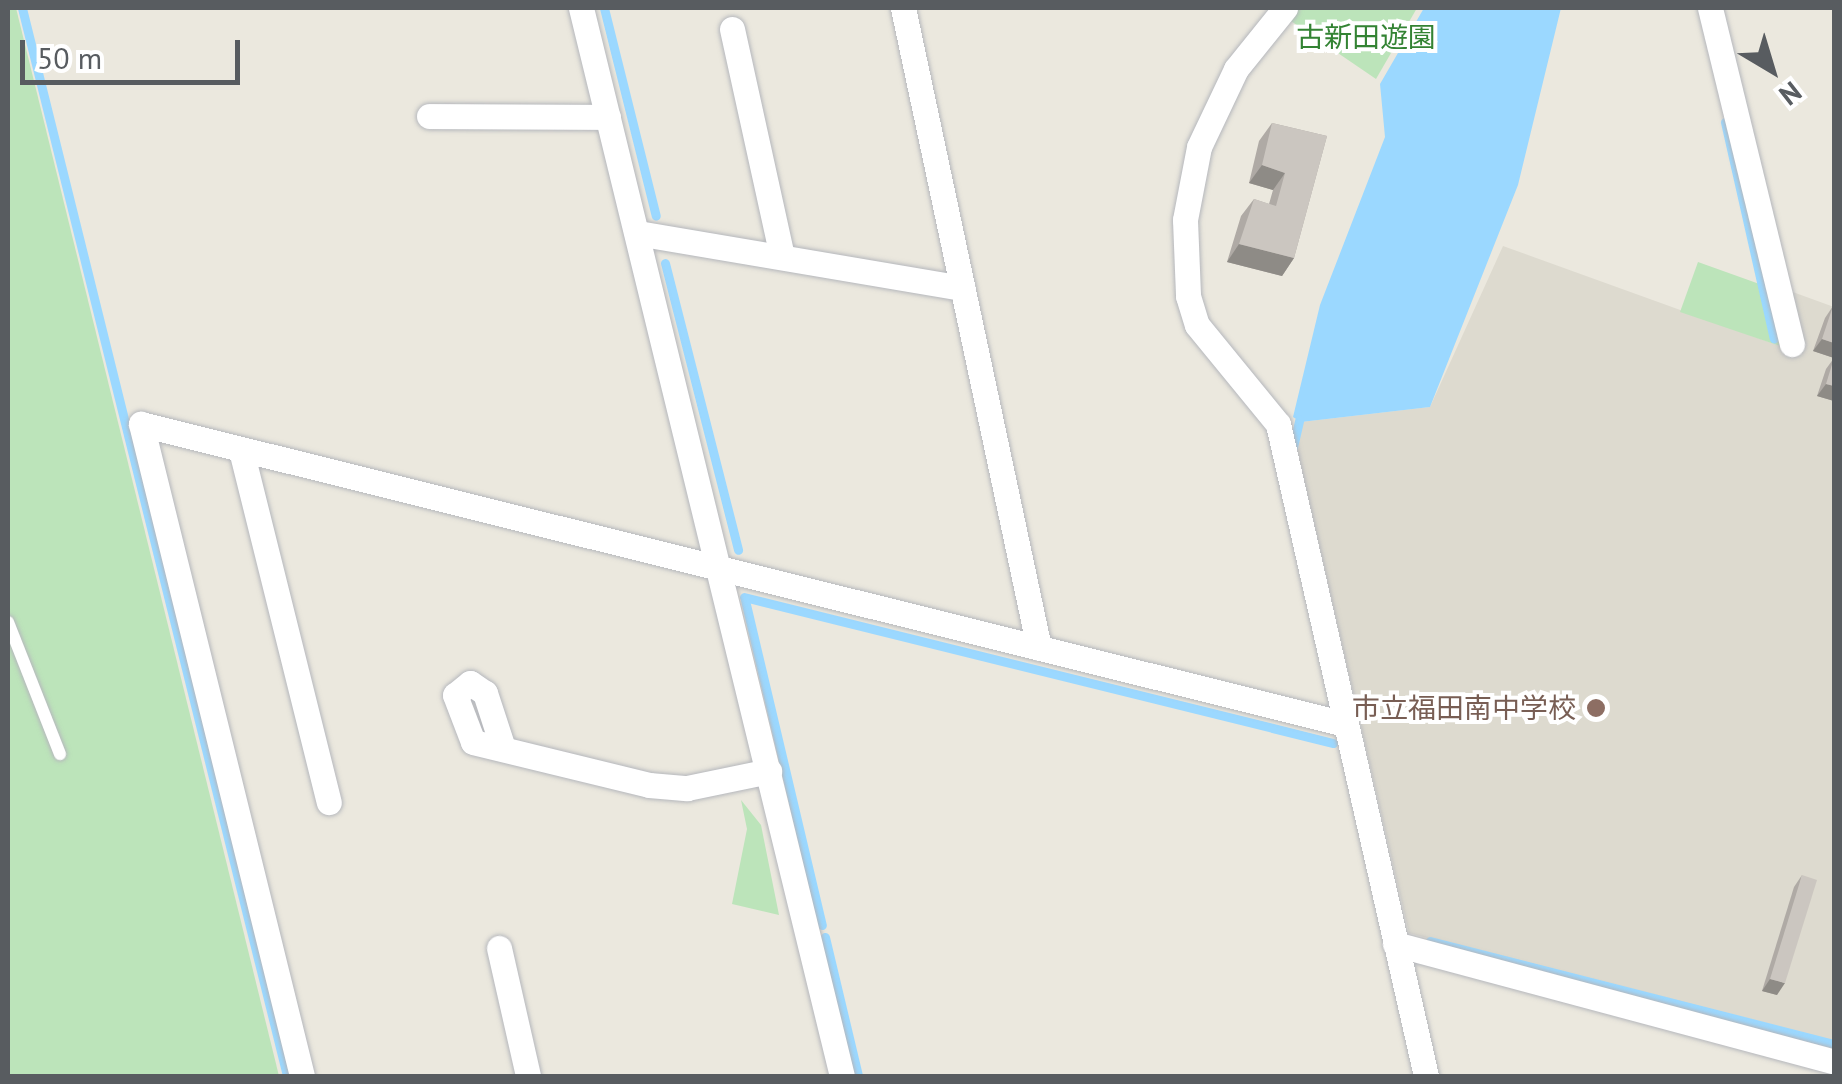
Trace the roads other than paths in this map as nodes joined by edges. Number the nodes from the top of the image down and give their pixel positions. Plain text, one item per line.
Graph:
1 (581, 8) edge
2 (903, 8) edge
3 (1285, 8) edge
4 (1710, 8) edge
5 (732, 29) dead end
6 (430, 116) dead end
7 (608, 117) junction
8 (637, 233) junction
9 (782, 257) junction
10 (962, 288) junction
11 (1792, 344) dead end
12 (241, 450) junction
13 (720, 570) junction
14 (8, 622) edge
15 (1038, 648) junction
16 (1346, 724) junction
17 (502, 745) dead end
18 (60, 754) dead end
19 (769, 772) junction
20 (329, 802) dead end
21 (1395, 944) junction
22 (498, 948) dead end
23 (1834, 1062) edge
24 (302, 1076) edge
25 (528, 1076) edge
26 (842, 1076) edge
27 (1426, 1076) edge

1 - 7 street
2 - 10 street
3 - 16 street
4 - 11 street
5 - 9 street
6 - 7 street
7 - 8 street
8 - 9 street
8 - 13 street
9 - 10 street
10 - 15 street
12 - 13 street
12 - 20 street
12 - 24 street
13 - 15 street
13 - 19 street
14 - 18 lane
15 - 16 street
16 - 21 street
17 - 19 street
19 - 26 street
21 - 23 street
21 - 27 street
22 - 25 street

